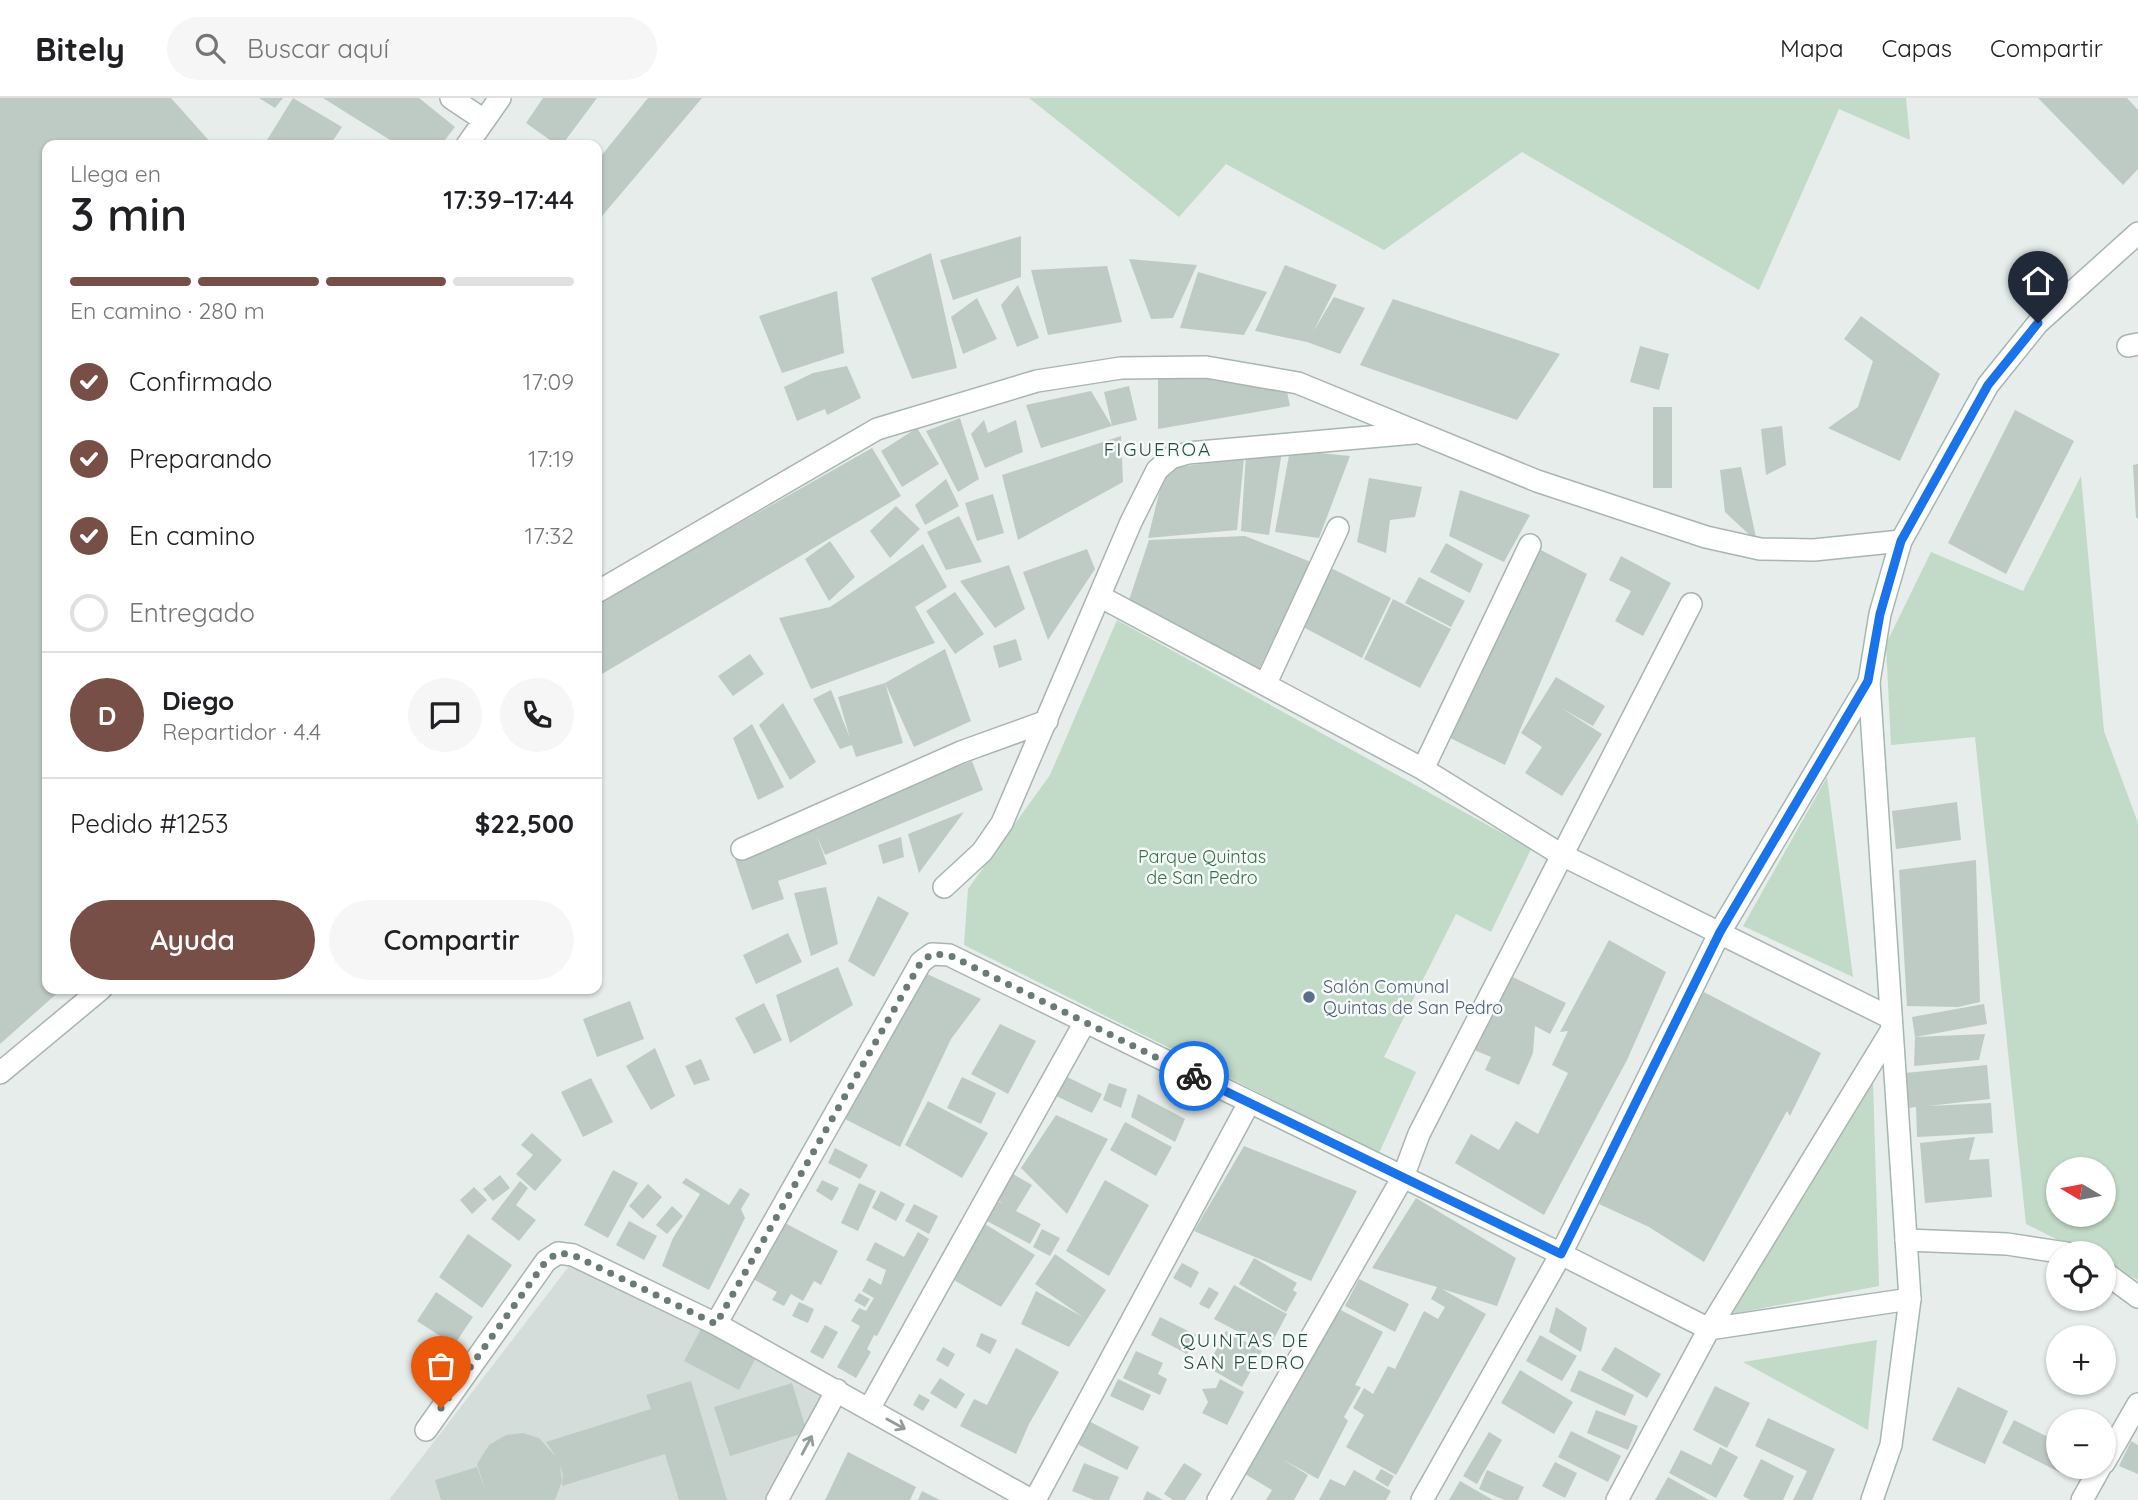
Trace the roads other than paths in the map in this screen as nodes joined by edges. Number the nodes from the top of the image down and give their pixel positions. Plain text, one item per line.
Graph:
1 (452, 98) edge
2 (500, 98) edge
3 (484, 120) junction
4 (470, 140) edge
5 (2138, 233) edge
6 (1420, 432) junction
7 (1338, 528) dead end
8 (1901, 541) junction
9 (1530, 545) dead end
10 (602, 589) edge
11 (1101, 597) junction
12 (1691, 604) dead end
13 (1868, 681) junction
14 (1266, 683) junction
15 (1047, 720) junction
16 (1423, 769) junction
17 (742, 849) dead end
18 (1560, 854) junction
19 (944, 887) dead end
20 (1720, 932) junction
21 (95, 994) edge
22 (1084, 1022) junction
23 (1891, 1025) junction
24 (0, 1073) edge
25 (1249, 1103) junction
26 (1404, 1177) junction
27 (1906, 1240) junction
28 (2046, 1250) edge
29 (1561, 1254) junction
30 (2116, 1281) edge
31 (2138, 1297) edge
32 (1910, 1299) junction
33 (716, 1324) junction
34 (1709, 1329) junction
35 (837, 1390) junction
36 (2138, 1404) edge
37 (869, 1409) junction
38 (426, 1430) dead end
39 (2116, 1441) edge
40 (2094, 1479) edge
41 (777, 1500) edge
42 (1033, 1500) edge
43 (1218, 1500) edge
44 (1422, 1500) edge
45 (1617, 1500) edge
46 (1872, 1500) edge
47 (2082, 1500) edge

1 - 3 street
2 - 3 street
3 - 4 street
5 - 8 street
6 - 8 street
6 - 10 street
6 - 11 street
7 - 14 street
8 - 13 street
9 - 16 street
11 - 14 street
11 - 15 street
12 - 18 street
13 - 20 street
13 - 23 street
14 - 16 street
15 - 17 street
15 - 19 street
16 - 18 street
18 - 20 street
18 - 26 street
20 - 23 street
20 - 29 street
21 - 24 street
22 - 25 street
22 - 33 street
22 - 37 street
23 - 27 street
23 - 34 street
25 - 26 street
25 - 42 street
26 - 29 street
26 - 43 street
27 - 28 street
27 - 32 street
29 - 34 street
29 - 44 street
30 - 31 street
32 - 34 street
32 - 46 street
33 - 35 street
33 - 38 street
34 - 45 street
35 - 37 street
41 -> 35 street
36 - 39 street
37 -> 42 street
40 - 47 street

